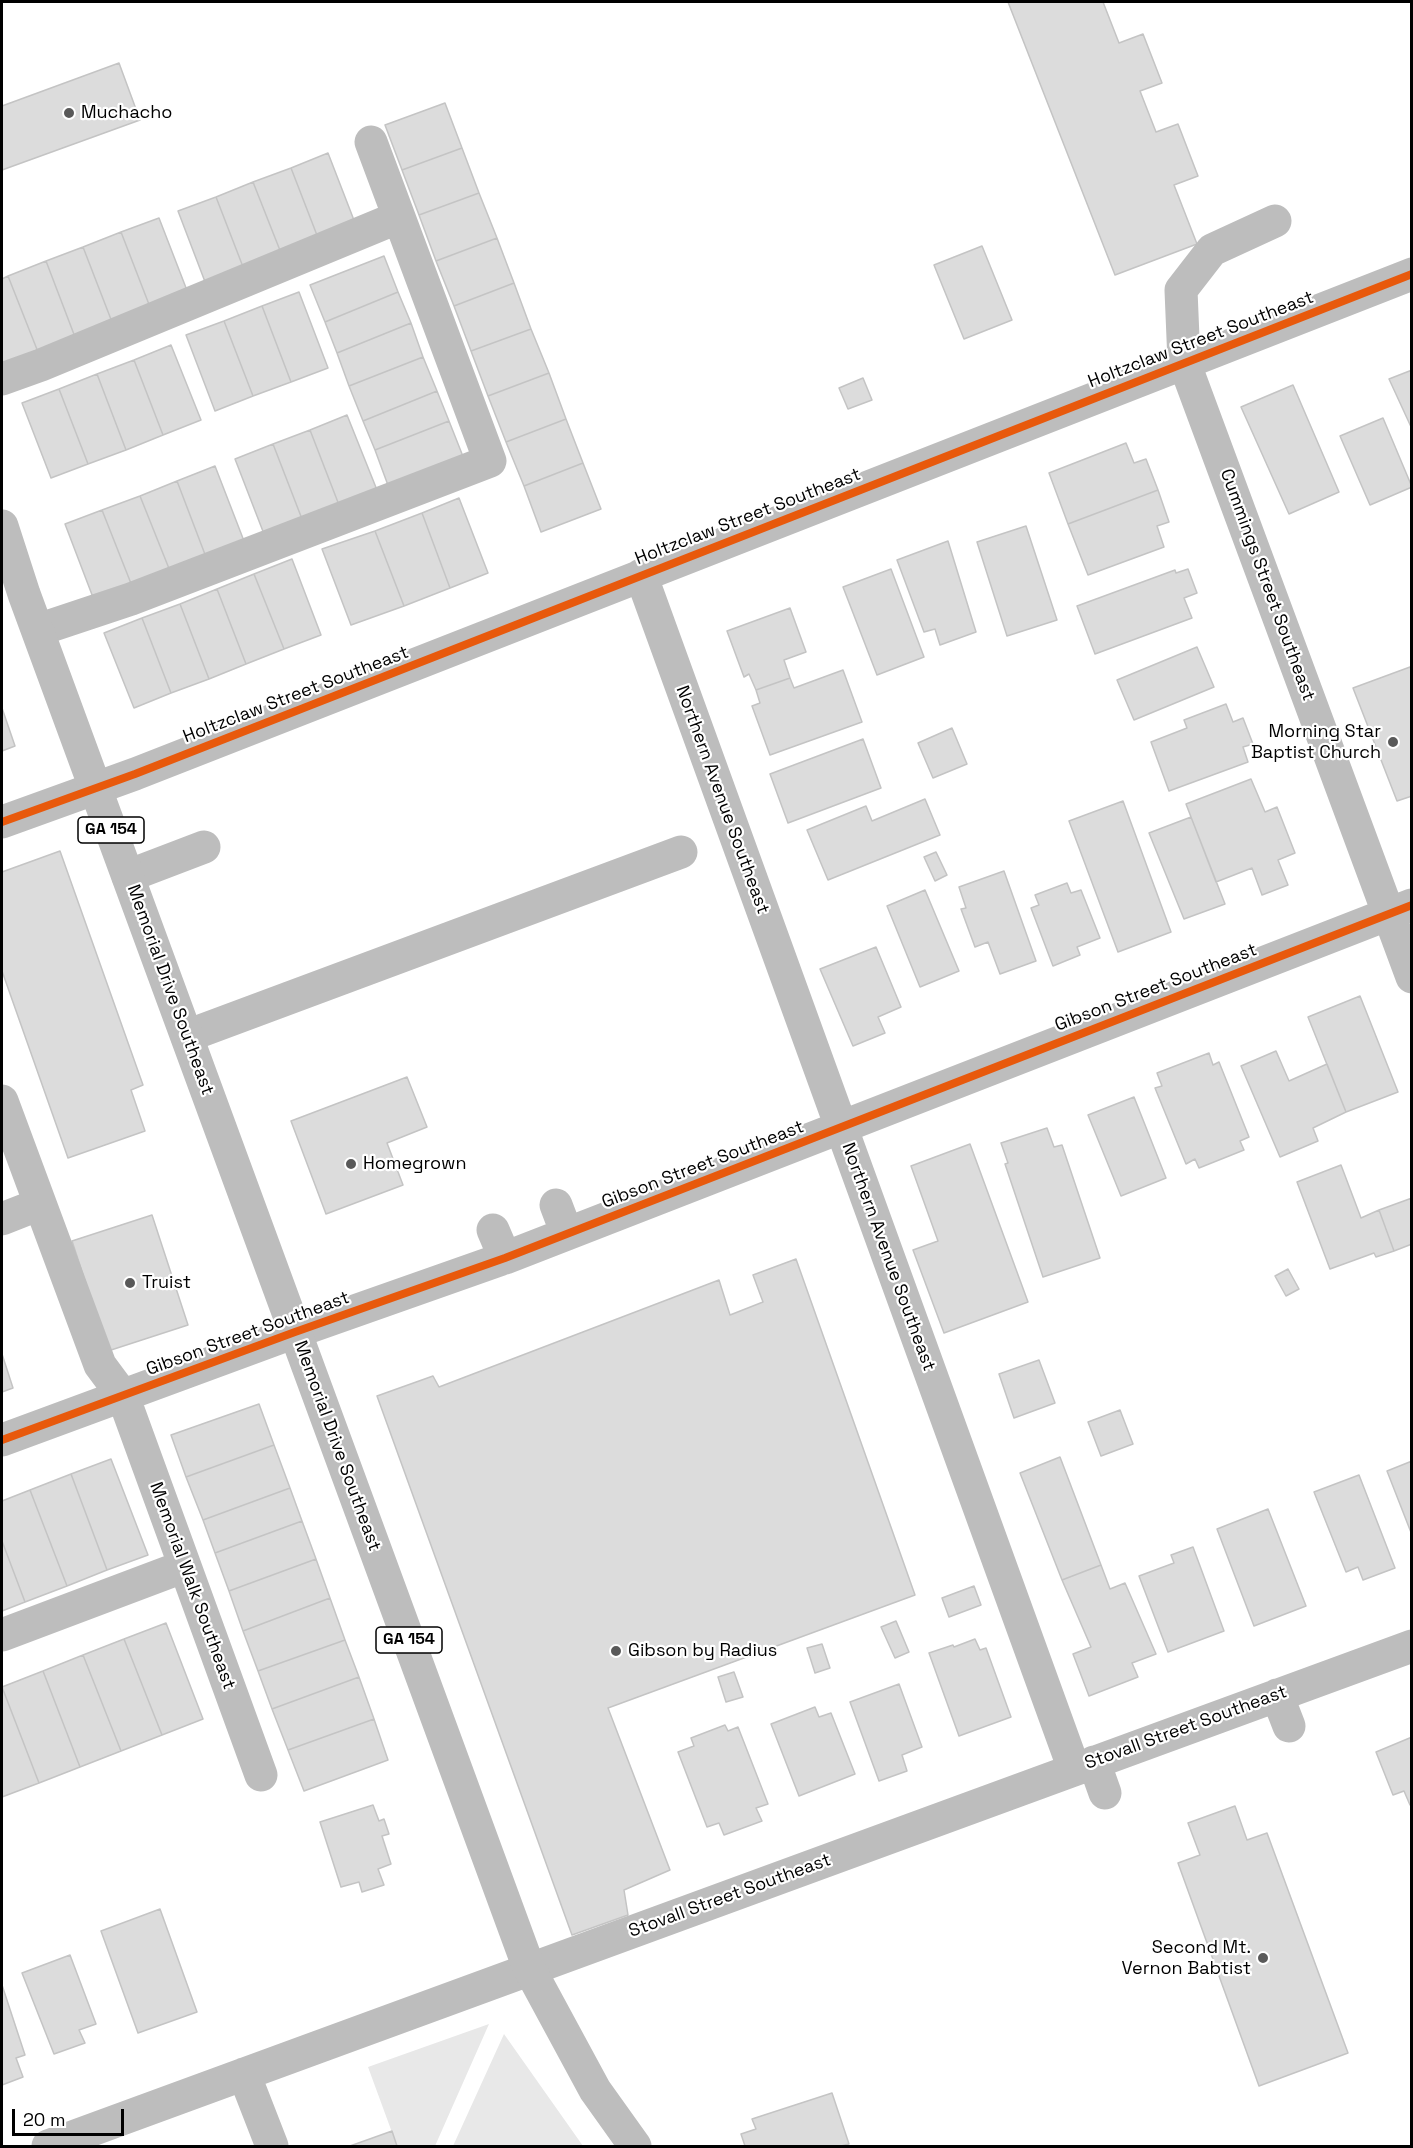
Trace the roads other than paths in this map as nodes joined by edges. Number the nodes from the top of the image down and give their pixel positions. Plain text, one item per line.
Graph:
1 (371, 142) dead end
2 (399, 217) junction
3 (1275, 221) dead end
4 (1412, 274) edge
5 (1184, 362) junction
6 (2, 379) edge
7 (2, 526) edge
8 (641, 575) junction
9 (38, 630) junction
10 (96, 788) junction
11 (2, 822) edge
12 (204, 847) dead end
13 (681, 852) dead end
14 (128, 876) junction
15 (1400, 910) edge
16 (1412, 977) edge
17 (187, 1036) junction
18 (2, 1101) edge
19 (841, 1128) junction
20 (40, 1204) junction
21 (2, 1219) edge
22 (295, 1332) junction
23 (123, 1396) junction
24 (2, 1440) edge
25 (185, 1566) junction
26 (2, 1635) edge
27 (1412, 1646) edge
28 (1277, 1695) junction
29 (1289, 1726) dead end
30 (1084, 1766) junction
31 (261, 1775) dead end
32 (1105, 1793) dead end
33 (529, 1968) junction
34 (244, 2074) junction
35 (48, 2146) edge
36 (272, 2146) edge
37 (635, 2146) edge

1 - 2 street
2 - 6 street
2 - 9 street
3 - 5 street, Cummings Street Southeast
4 - 5 street, Holtzclaw Street Southeast
5 - 8 street, Holtzclaw Street Southeast
5 - 15 street, Cummings Street Southeast
7 - 9 street, Memorial Drive Southeast / GA 154
8 - 10 street, Holtzclaw Street Southeast
8 - 19 street, Northern Avenue Southeast
9 - 10 street, Memorial Drive Southeast / GA 154
10 - 11 street, Holtzclaw Street Southeast
10 - 14 street, Memorial Drive Southeast / GA 154
12 - 14 street
13 - 17 street
14 - 17 street, Memorial Drive Southeast / GA 154
15 - 16 street, Cummings Street Southeast
15 - 19 street, Gibson Street Southeast
17 - 22 street, Memorial Drive Southeast / GA 154
18 - 20 street, Memorial Walk Southeast
19 - 22 street, Gibson Street Southeast
19 - 30 street, Northern Avenue Southeast
20 - 21 street
20 - 23 street, Memorial Walk Southeast
22 - 23 street, Gibson Street Southeast
22 - 33 street, Memorial Drive Southeast / GA 154
23 - 24 street, Gibson Street Southeast
23 - 25 street, Memorial Walk Southeast
25 - 26 street
25 - 31 street, Memorial Walk Southeast
27 - 28 street, Stovall Street Southeast
28 - 29 street
28 - 30 street, Stovall Street Southeast
30 - 32 street, Northern Avenue Southeast
30 - 33 street, Stovall Street Southeast
33 - 34 street, Stovall Street Southeast
33 - 37 street, Memorial Drive Southeast / GA 154
34 - 35 street, Stovall Street Southeast
34 - 36 street

